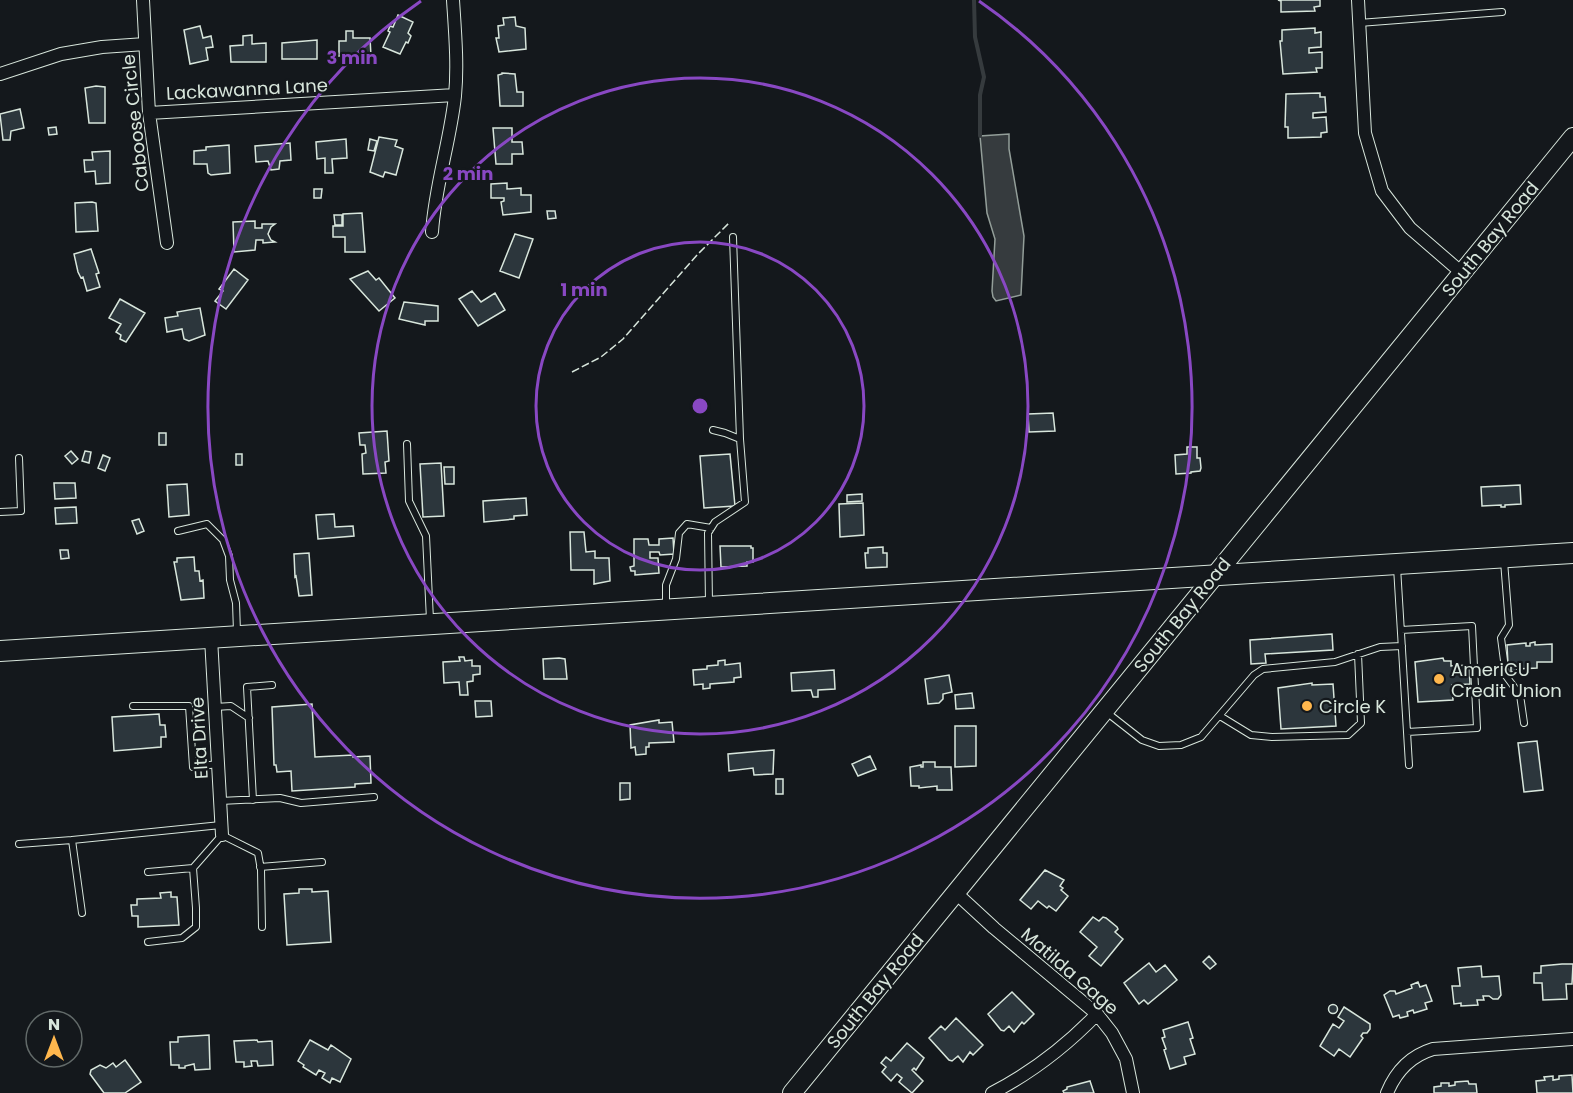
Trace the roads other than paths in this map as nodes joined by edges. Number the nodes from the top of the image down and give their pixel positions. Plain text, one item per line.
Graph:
1 (143, 0) edge
2 (453, 0) edge
3 (1358, 0) edge
4 (1502, 12) dead end
5 (1359, 22) junction
6 (145, 44) junction
7 (0, 74) edge
8 (455, 95) junction
9 (149, 113) junction
10 (1573, 137) edge
11 (432, 232) dead end
12 (733, 237) dead end
13 (167, 243) dead end
14 (1462, 273) junction
15 (713, 430) dead end
16 (740, 439) junction
17 (407, 444) dead end
18 (19, 458) dead end
19 (0, 512) edge
20 (711, 528) junction
21 (178, 531) dead end
22 (1573, 553) edge
23 (1503, 557) junction
24 (1397, 564) junction
25 (1215, 575) junction
26 (709, 607) junction
27 (666, 609) junction
28 (430, 624) junction
29 (1401, 630) junction
30 (238, 636) junction
31 (211, 638) junction
32 (1402, 646) junction
33 (0, 651) edge
34 (1358, 654) junction
35 (272, 685) dead end
36 (134, 706) dead end
37 (215, 707) junction
38 (1104, 711) junction
39 (1220, 716) junction
40 (249, 718) junction
41 (1524, 723) dead end
42 (1407, 732) junction
43 (218, 764) junction
44 (1408, 765) dead end
45 (374, 797) dead end
46 (254, 800) junction
47 (220, 801) junction
48 (222, 830) junction
49 (72, 840) junction
50 (19, 844) dead end
51 (322, 862) dead end
52 (260, 867) junction
53 (193, 868) junction
54 (148, 872) dead end
55 (956, 892) junction
56 (82, 913) dead end
57 (262, 927) dead end
58 (148, 942) dead end
59 (1097, 1014) junction
60 (1573, 1039) edge
61 (792, 1093) edge
62 (992, 1093) edge
63 (1132, 1093) edge
64 (1387, 1093) edge

1 - 6 street, Caboose Circle
2 - 8 street
3 - 5 street
4 - 5 lane
5 - 14 street
6 - 7 street
6 - 9 street, Caboose Circle
8 - 9 street, Lackawanna Lane
8 - 11 street
9 - 13 street, Caboose Circle
10 - 14 street, South Bay Road
12 - 16 lane
14 - 25 street, South Bay Road
15 - 16 lane
16 - 20 lane
17 - 28 lane
18 - 19 lane
20 - 26 lane
20 - 27 lane
21 - 30 lane
22 - 23 main road
23 - 24 main road
23 - 41 lane
24 - 25 main road
24 - 29 lane
25 - 26 main road
25 - 38 street, South Bay Road
26 - 27 main road
27 - 28 main road
28 - 30 main road
29 - 32 lane
29 - 42 lane
30 - 31 main road
31 - 33 main road
31 - 37 street, Elta Drive
32 - 34 lane
32 - 42 lane
34 - 39 lane
34 - 39 lane
35 - 40 lane
36 - 43 lane
37 - 40 lane
37 - 43 street, Elta Drive
38 - 39 lane
38 - 55 street, South Bay Road
40 - 46 lane
42 - 44 lane
43 - 47 street, Elta Drive
45 - 46 lane
46 - 47 lane
47 - 48 street, Elta Drive
48 - 49 lane
48 - 52 lane
48 - 53 lane
49 - 50 lane
49 - 56 lane
51 - 52 lane
52 - 57 lane
53 - 54 lane
53 - 58 lane
55 - 59 street, Matilda Gage
55 - 61 street, South Bay Road
59 - 62 street
59 - 63 street, Matilda Gage
60 - 64 street

